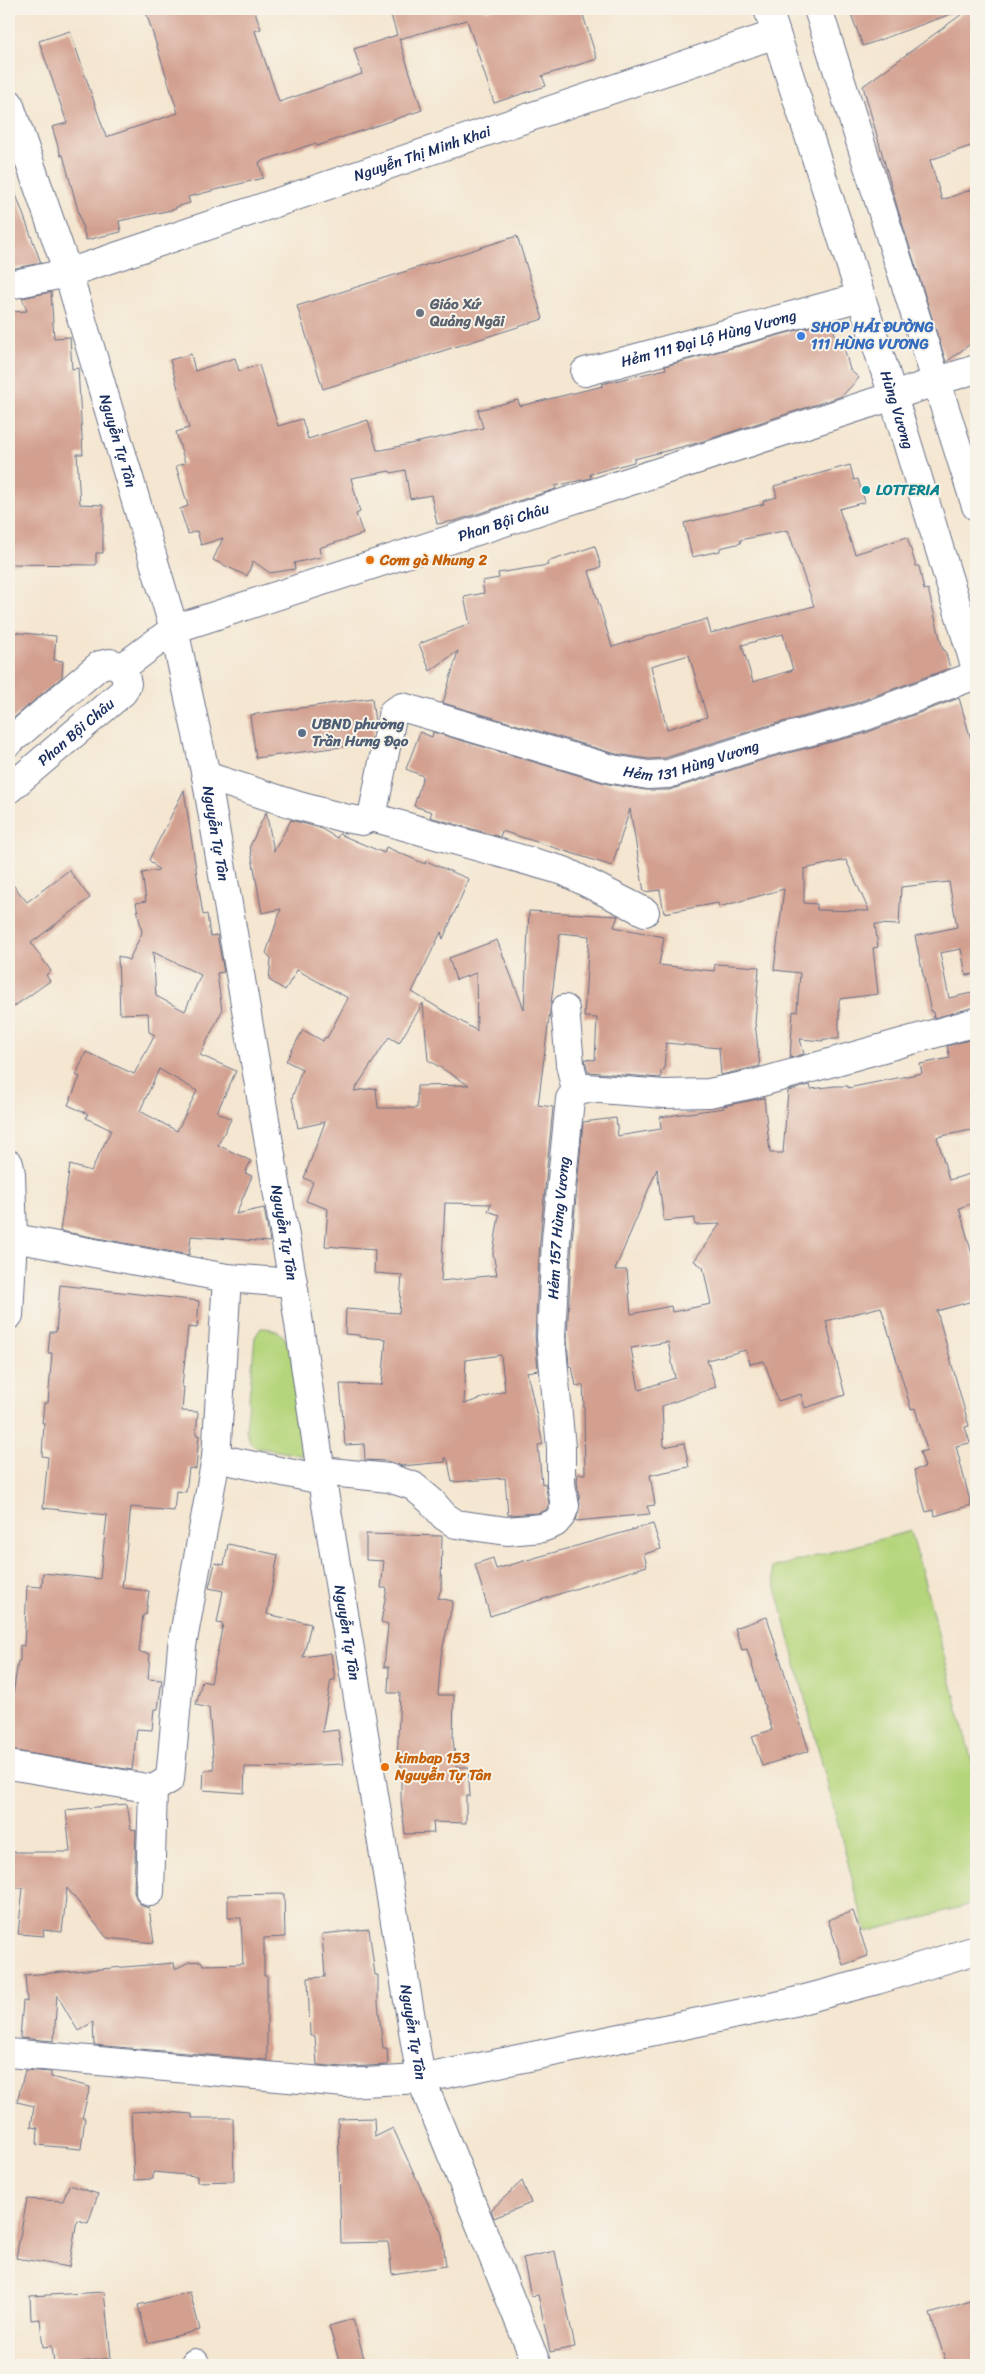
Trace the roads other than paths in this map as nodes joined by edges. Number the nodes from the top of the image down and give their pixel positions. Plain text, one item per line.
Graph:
1 (818, 9) edge
2 (772, 21) edge
3 (9, 103) edge
4 (68, 273) junction
5 (9, 285) edge
6 (861, 297) junction
7 (976, 369) edge
8 (585, 372) dead end
9 (938, 381) junction
10 (893, 396) junction
11 (976, 506) edge
12 (174, 629) junction
13 (123, 667) junction
14 (976, 669) edge
15 (976, 675) edge
16 (9, 742) edge
17 (206, 776) junction
18 (9, 789) edge
19 (372, 817) junction
20 (645, 912) dead end
21 (565, 1009) dead end
22 (976, 1022) edge
23 (576, 1091) junction
24 (9, 1164) edge
25 (11, 1237) edge
26 (227, 1278) junction
27 (292, 1283) junction
28 (9, 1316) edge
29 (216, 1458) junction
30 (322, 1475) junction
31 (9, 1765) edge
32 (153, 1789) junction
33 (150, 1892) dead end
34 (976, 1950) edge
35 (9, 2053) edge
36 (421, 2079) junction
37 (537, 2365) edge

1 - 9 street
2 - 4 street, Nguyễn Thị Minh Khai
2 - 6 street, Hùng Vương
3 - 4 street, Nguyễn Tự Tân
4 - 5 street, Nguyễn Thị Minh Khai
4 - 12 street, Nguyễn Tự Tân
6 - 8 street, Hẻm 111 Đại Lộ Hùng Vương
6 - 10 street, Hùng Vương
7 - 9 street
9 - 10 street, Phan Bội Châu
9 - 11 street
10 - 12 street, Phan Bội Châu
10 - 14 street, Hùng Vương
12 - 13 street, Phan Bội Châu
12 - 17 street, Nguyễn Tự Tân
13 - 16 street
13 - 18 street, Phan Bội Châu
15 - 19 street, Hẻm 131 Hùng Vương
17 - 19 street
17 - 27 street, Nguyễn Tự Tân
19 - 20 street
21 - 23 street
22 - 23 street
23 - 30 street, Hẻm 157 Hùng Vương
24 - 25 street
25 - 26 street
25 - 28 street
26 - 27 street
26 - 29 street
27 - 30 street, Nguyễn Tự Tân
29 - 30 street
29 - 32 street
30 - 36 street, Nguyễn Tự Tân
31 - 32 street
32 - 33 street
34 - 36 street
35 - 36 street
36 - 37 street, Nguyễn Tự Tân

